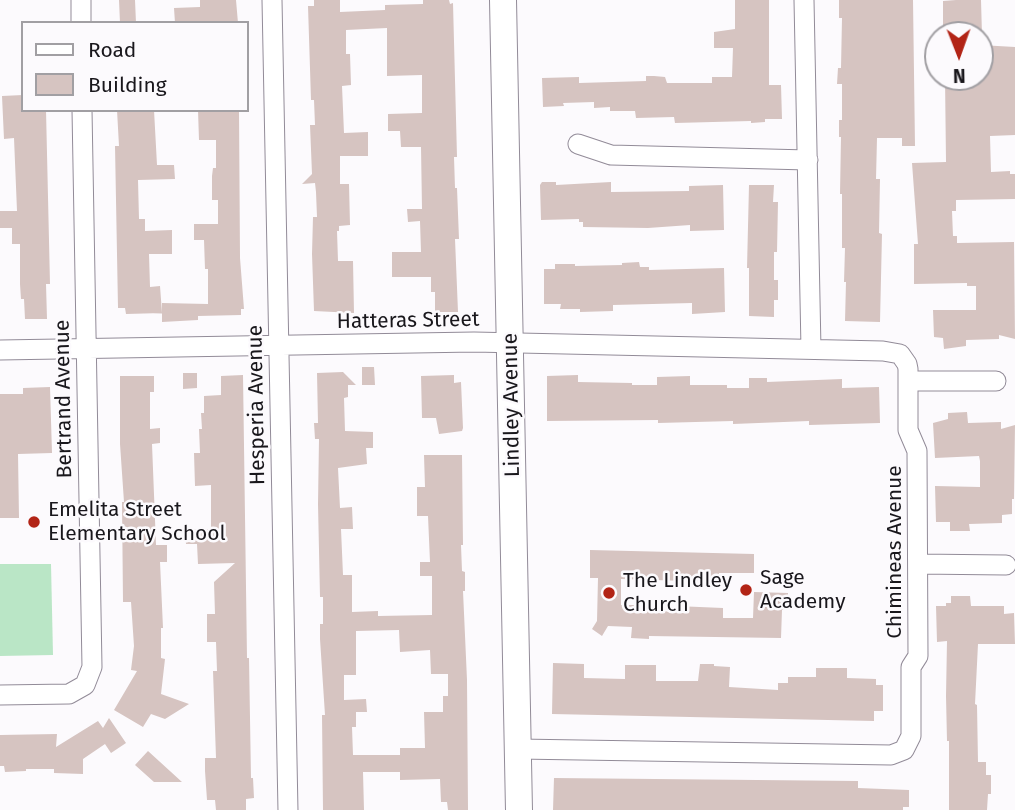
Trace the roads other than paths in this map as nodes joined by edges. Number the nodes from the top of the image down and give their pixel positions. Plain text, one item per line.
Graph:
1 (81, 0) edge
2 (272, 0) edge
3 (503, 0) edge
4 (804, 0) edge
5 (81, 21) edge
6 (82, 112) edge
7 (578, 144) dead end
8 (808, 160) junction
9 (510, 343) junction
10 (279, 346) junction
11 (86, 349) junction
12 (811, 349) junction
13 (0, 350) edge
14 (900, 354) joint
15 (909, 381) junction
16 (996, 381) dead end
17 (918, 564) junction
18 (1006, 565) dead end
19 (0, 695) edge
20 (518, 748) junction
21 (288, 810) edge
22 (519, 810) edge

1 - 5 street
2 - 10 street, Hesperia Avenue
3 - 9 main road, Lindley Avenue
4 - 8 street
6 - 11 street, Bertrand Avenue
7 - 8 street
8 - 12 street
9 - 10 street, Hatteras Street
9 - 12 street, Hatteras Street
9 - 20 main road, Lindley Avenue
10 - 11 street, Hatteras Street
10 - 21 street, Hesperia Avenue
11 - 13 street, Hatteras Street
11 - 19 street, Bertrand Avenue
12 - 14 street, Hatteras Street
14 - 15 street, Chimineas Avenue
15 - 16 street
15 - 17 street, Chimineas Avenue
17 - 18 street
17 - 20 street, Chimineas Avenue
20 - 22 main road, Lindley Avenue

